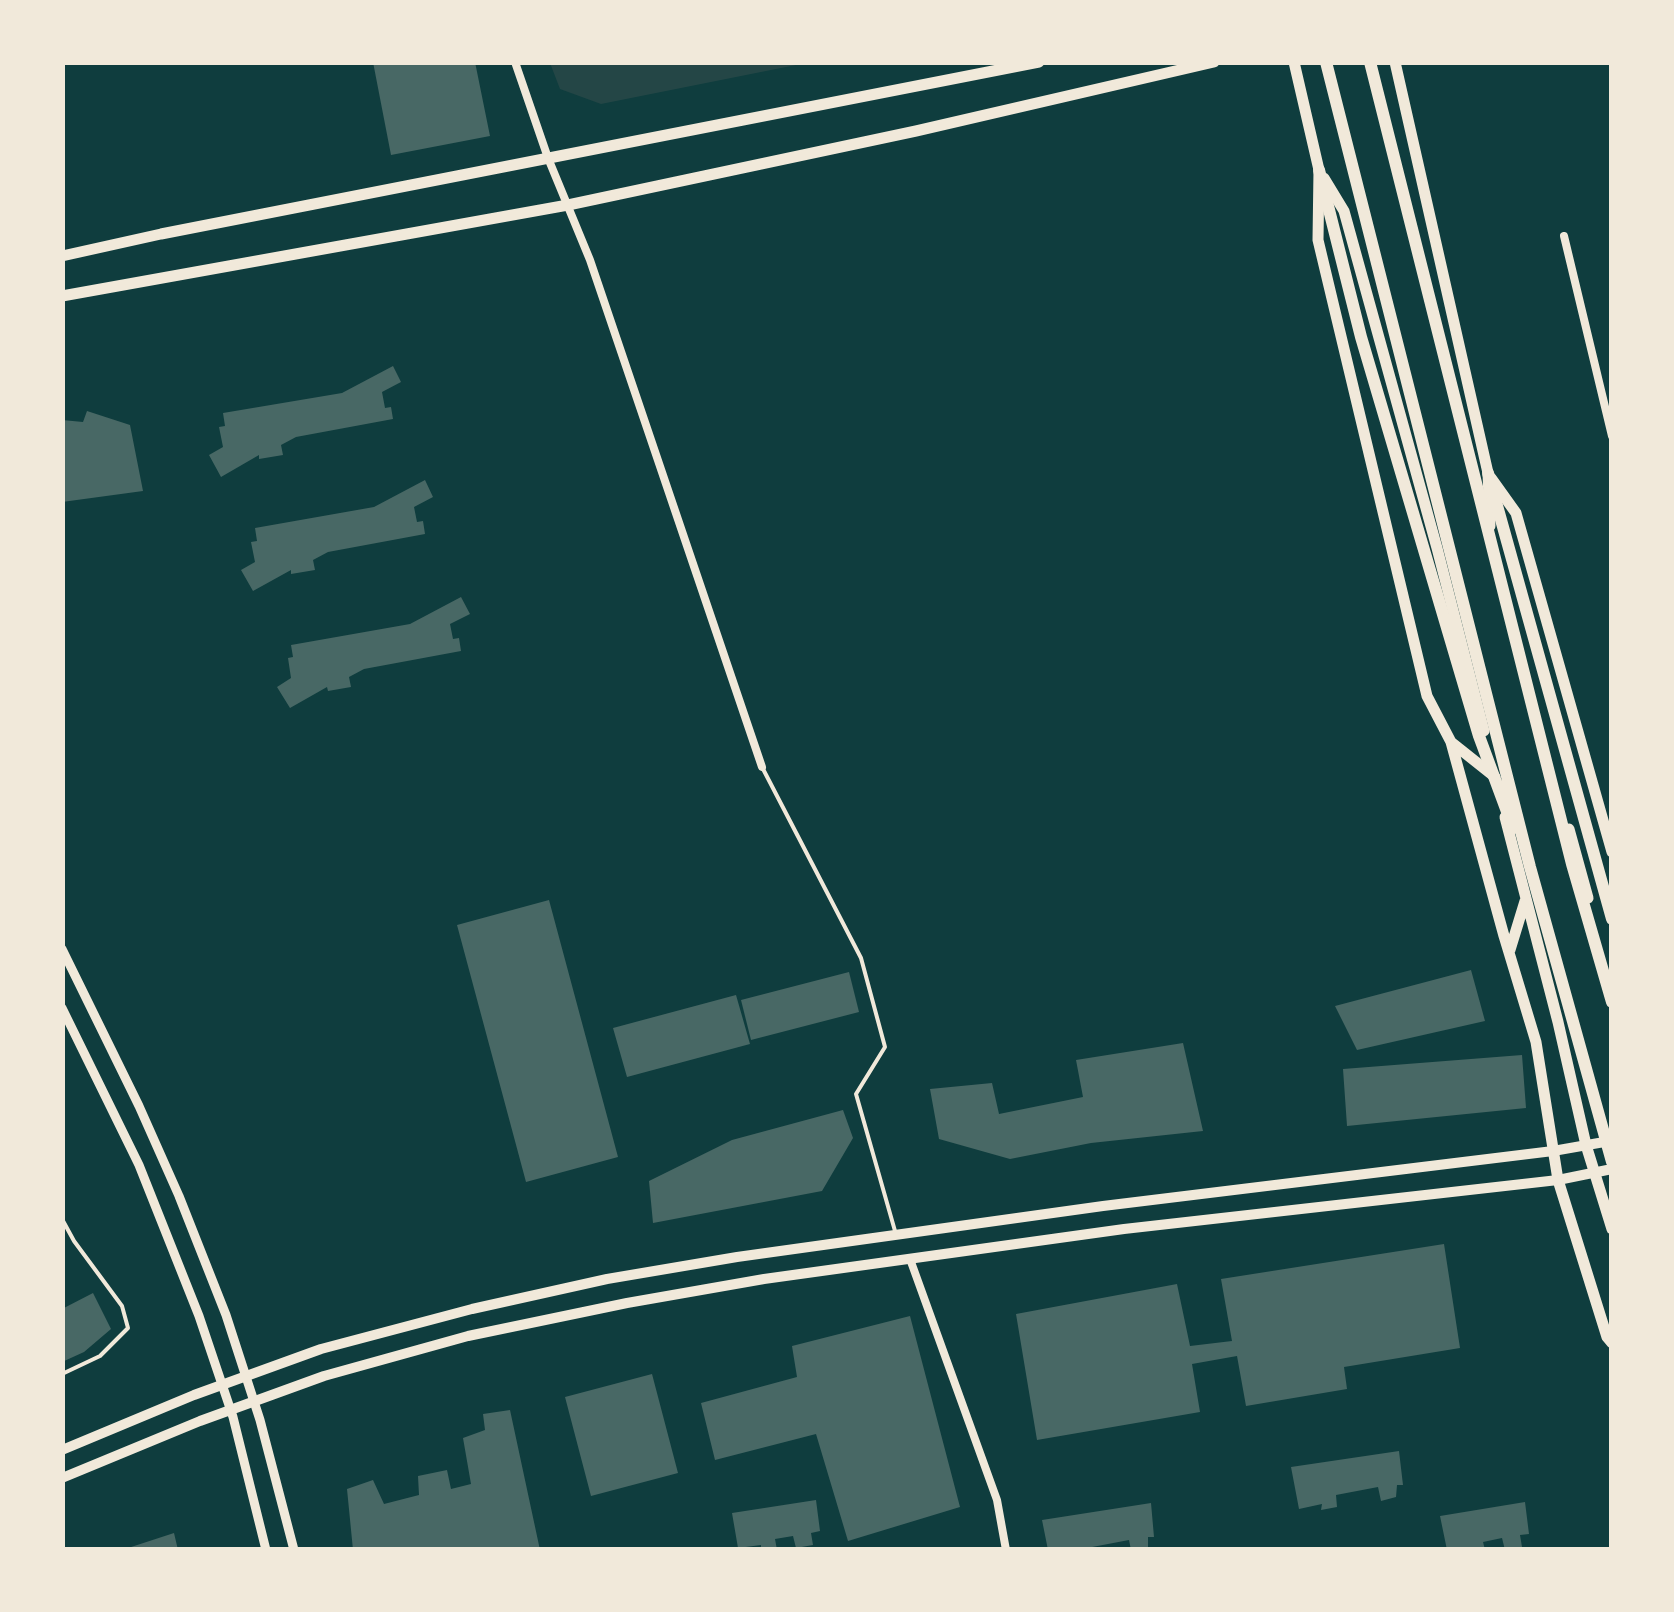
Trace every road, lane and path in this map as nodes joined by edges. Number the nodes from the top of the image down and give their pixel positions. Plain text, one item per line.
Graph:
1 (515, 62) edge
2 (1039, 62) edge
3 (1214, 62) edge
4 (1294, 62) edge
5 (1326, 62) edge
6 (1370, 62) edge
7 (1395, 62) edge
8 (548, 158) junction
9 (1320, 170) junction
10 (568, 205) junction
11 (1564, 236) dead end
12 (62, 256) edge
13 (62, 296) edge
14 (1612, 436) edge
15 (1488, 473) junction
16 (1452, 742) junction
17 (762, 767) joint
18 (1495, 777) junction
19 (1612, 852) edge
20 (1530, 868) junction
21 (1525, 902) junction
22 (1612, 920) edge
23 (62, 949) edge
24 (1509, 952) junction
25 (1612, 984) edge
26 (1612, 1002) edge
27 (62, 1008) edge
28 (1612, 1141) edge
29 (1586, 1146) junction
30 (1553, 1151) junction
31 (1612, 1166) edge
32 (1594, 1172) junction
33 (1558, 1180) junction
34 (62, 1219) edge
35 (1612, 1229) edge
36 (896, 1235) junction
37 (910, 1259) junction
38 (1612, 1343) edge
39 (62, 1374) edge
40 (246, 1376) junction
41 (222, 1384) junction
42 (254, 1401) junction
43 (230, 1410) junction
44 (62, 1450) edge
45 (62, 1478) edge
46 (266, 1550) edge
47 (294, 1550) edge
48 (1006, 1550) edge

1 - 8 street
2 - 8 main road
3 - 10 main road
4 - 9 main road
5 - 20 highway
6 - 26 highway
7 - 15 main road
8 - 10 street
8 - 12 main road
9 - 16 main road
9 - 18 main road
9 - 20 highway
10 - 13 main road
10 - 17 street
11 - 14 street
15 - 19 main road
15 - 22 highway
15 - 25 main road
16 - 18 main road
16 - 24 main road
17 - 36 lane
18 - 21 main road
20 - 31 highway
21 - 24 main road
21 - 29 main road
23 - 40 street
24 - 30 main road
27 - 41 street
28 - 29 main road
29 - 30 main road
29 - 32 main road
30 - 33 main road
30 - 36 main road
31 - 32 main road
32 - 33 main road
32 - 35 main road
33 - 37 main road
33 - 38 main road
34 - 39 lane
36 - 40 main road
37 - 42 main road
37 - 48 street
40 - 41 main road
40 - 42 street
41 - 43 street
41 - 44 main road
42 - 43 main road
42 - 47 street
43 - 45 main road
43 - 46 street

